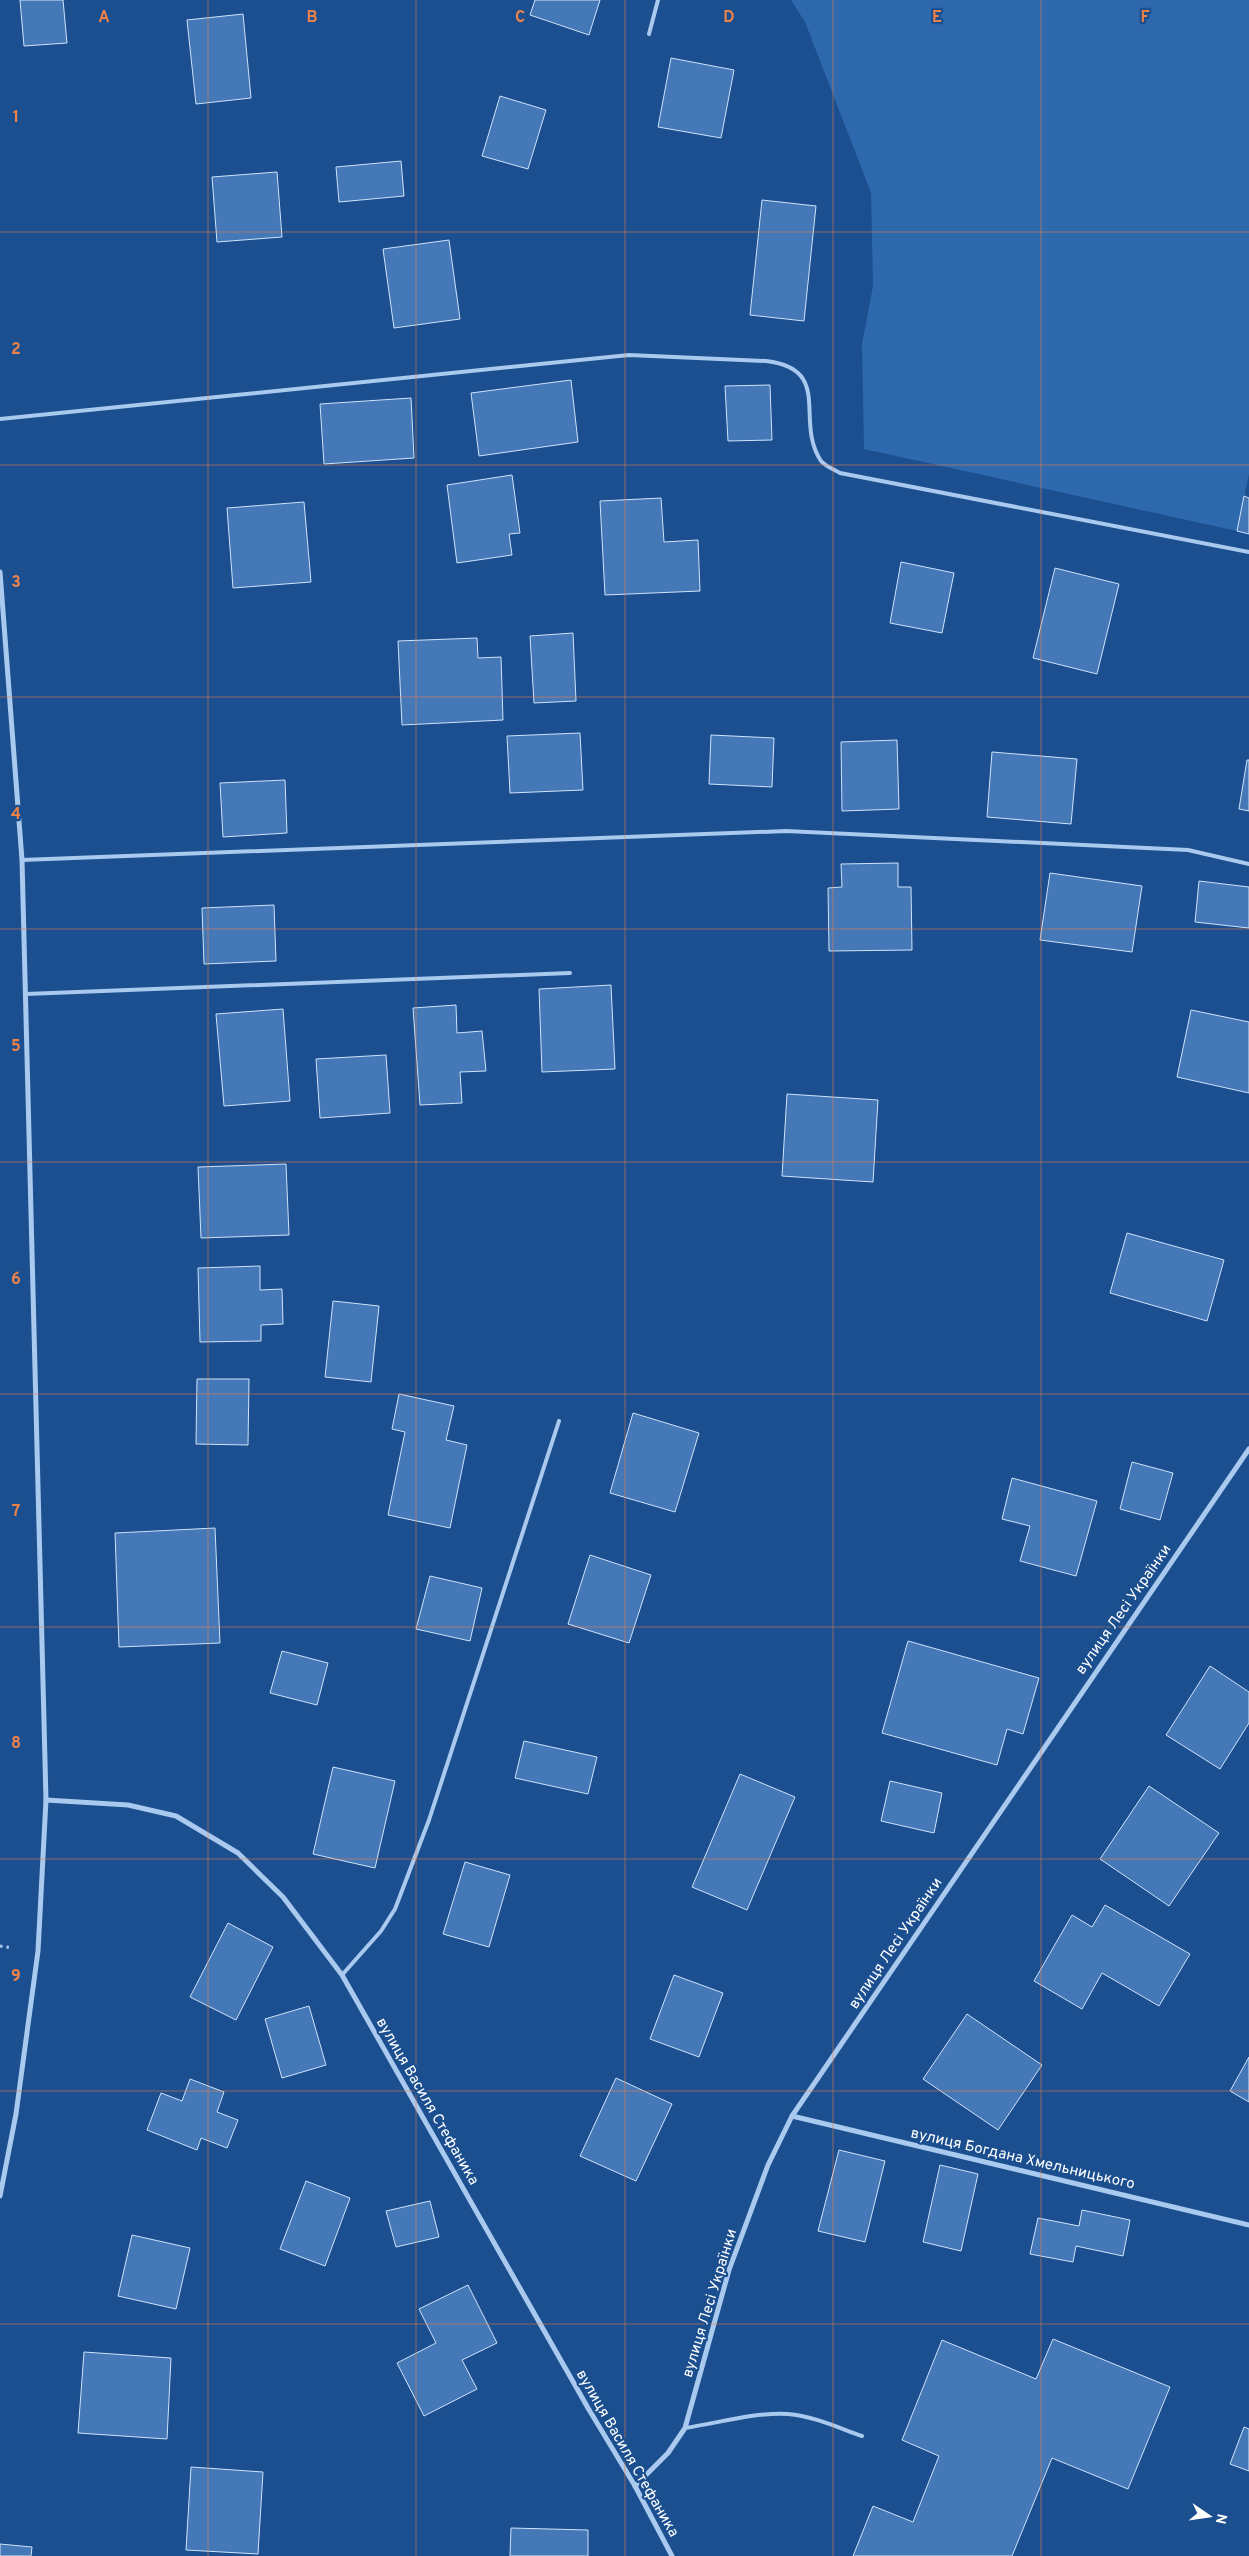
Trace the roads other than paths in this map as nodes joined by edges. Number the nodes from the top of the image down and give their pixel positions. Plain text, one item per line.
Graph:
1 (658, 0) edge
2 (649, 34) dead end
3 (0, 419) edge
4 (1249, 552) edge
5 (0, 572) edge
6 (22, 860) junction
7 (1249, 864) edge
8 (570, 973) dead end
9 (26, 994) junction
10 (560, 1421) dead end
11 (1249, 1448) edge
12 (46, 1800) junction
13 (342, 1975) junction
14 (792, 2116) junction
15 (0, 2196) edge
16 (1249, 2225) edge
17 (685, 2428) junction
18 (862, 2436) dead end
19 (635, 2486) junction
20 (672, 2556) edge

1 - 2 lane
3 - 4 lane
5 - 6 street
6 - 7 lane
6 - 9 street
8 - 9 lane
9 - 12 street
10 - 13 lane
11 - 14 street, вулиця Лесі Українки
12 - 13 street, вулиця Василя Стефаника
12 - 15 street
13 - 19 street, вулиця Василя Стефаника
14 - 16 street, вулиця Богдана Хмельницького
14 - 17 street, вулиця Лесі Українки
17 - 18 lane
17 - 19 street, вулиця Лесі Українки
19 - 20 street, вулиця Василя Стефаника

